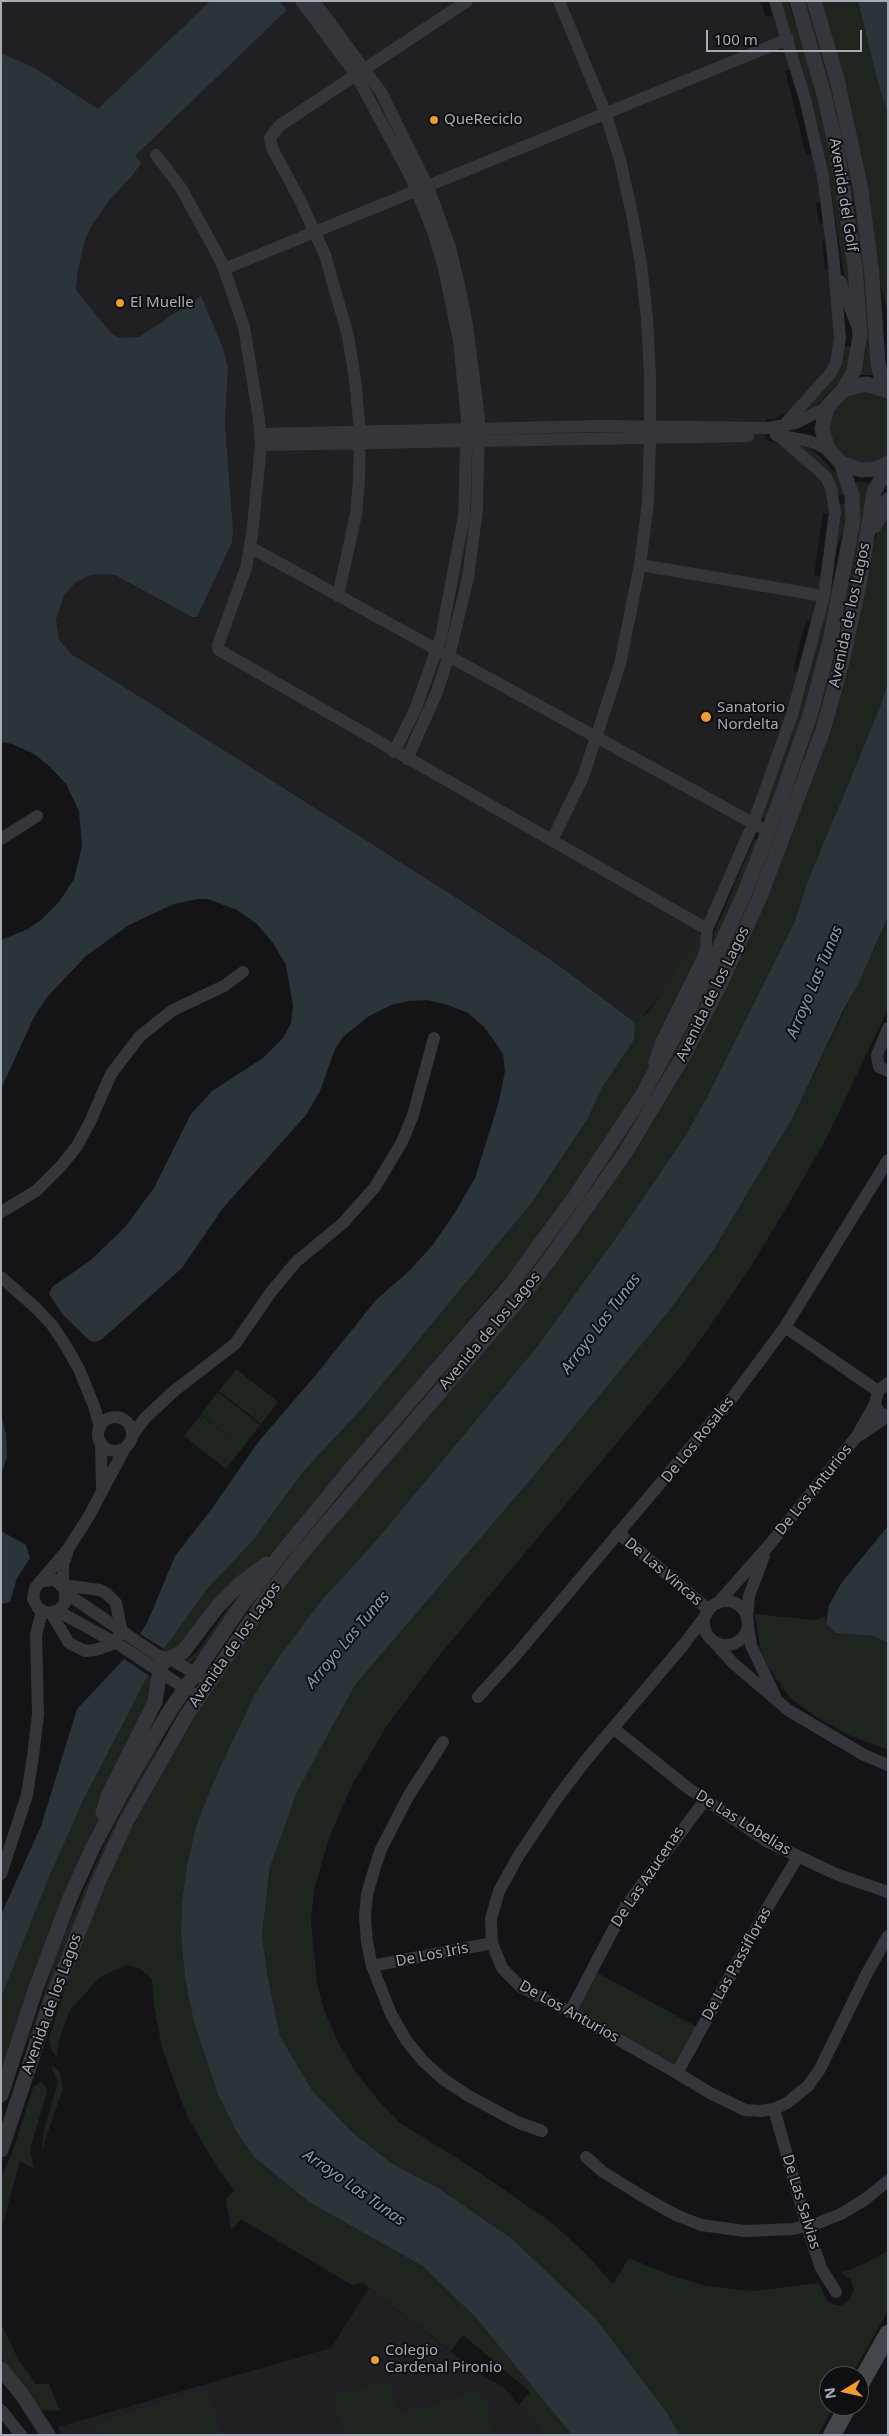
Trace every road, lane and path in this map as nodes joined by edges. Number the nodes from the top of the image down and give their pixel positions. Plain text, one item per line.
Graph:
1 (301, 1) edge
2 (314, 1) edge
3 (468, 1) edge
4 (559, 1) edge
5 (775, 1) edge
6 (796, 1) edge
7 (814, 1) edge
8 (320, 19) junction
9 (788, 39) junction
10 (361, 72) junction
11 (605, 112) junction
12 (156, 155) dead end
13 (423, 190) junction
14 (316, 233) junction
15 (834, 265) junction
16 (224, 269) junction
17 (874, 305) junction
18 (888, 333) edge
19 (860, 336) junction
20 (843, 390) junction
21 (888, 390) edge
22 (827, 407) junction
23 (775, 431) junction
24 (650, 432) junction
25 (473, 435) junction
26 (360, 437) junction
27 (260, 440) junction
28 (828, 450) junction
29 (841, 463) junction
30 (888, 465) edge
31 (888, 500) edge
32 (852, 528) junction
33 (866, 546) junction
34 (250, 547) junction
35 (640, 565) junction
36 (828, 570) junction
37 (338, 596) junction
38 (824, 596) junction
39 (436, 649) junction
40 (449, 656) junction
41 (597, 737) junction
42 (394, 752) junction
43 (407, 759) junction
44 (37, 816) dead end
45 (753, 824) junction
46 (768, 831) junction
47 (1, 839) edge
48 (552, 840) junction
49 (707, 929) junction
50 (243, 972) dead end
51 (888, 1028) edge
52 (434, 1038) dead end
53 (888, 1071) edge
54 (643, 1094) junction
55 (888, 1160) edge
56 (1, 1212) edge
57 (1, 1277) edge
58 (785, 1327) junction
59 (883, 1387) edge
60 (875, 1404) junction
61 (94, 1406) junction
62 (888, 1416) edge
63 (112, 1417) junction
64 (146, 1418) junction
65 (125, 1420) junction
66 (100, 1427) junction
67 (132, 1436) junction
68 (858, 1436) junction
69 (101, 1444) junction
70 (125, 1448) junction
71 (102, 1489) junction
72 (618, 1533) junction
73 (770, 1544) junction
74 (68, 1549) junction
75 (280, 1555) junction
76 (43, 1581) junction
77 (64, 1589) junction
78 (711, 1609) junction
79 (50, 1612) junction
80 (748, 1622) junction
81 (121, 1639) junction
82 (713, 1640) junction
83 (684, 1643) junction
84 (159, 1663) junction
85 (194, 1673) junction
86 (209, 1682) junction
87 (184, 1688) junction
88 (198, 1697) junction
89 (478, 1697) dead end
90 (780, 1704) junction
91 (613, 1728) junction
92 (443, 1742) dead end
93 (884, 1762) edge
94 (704, 1800) junction
95 (93, 1847) junction
96 (798, 1858) junction
97 (1, 1874) edge
98 (888, 1892) edge
99 (888, 1936) edge
100 (492, 1943) junction
101 (372, 1966) junction
102 (570, 2012) junction
103 (678, 2073) junction
104 (1, 2095) edge
105 (774, 2109) junction
106 (542, 2131) dead end
107 (1, 2150) edge
108 (586, 2157) dead end
109 (888, 2181) edge
110 (807, 2226) junction
111 (836, 2292) dead end
112 (888, 2334) edge
113 (869, 2368) edge
114 (2, 2371) edge
115 (1, 2410) edge
116 (842, 2416) edge
117 (21, 2435) edge
118 (48, 2435) edge
119 (832, 2435) edge

1 - 8 street
2 - 8 street
3 - 10 street
4 - 11 street
5 - 9 street
6 - 19 street, Avenida del Golf
7 - 17 street, Avenida del Golf
8 - 10 street
9 - 11 street
9 - 15 street
10 - 13 street
10 - 14 street
11 - 13 street
11 - 24 street
12 - 16 street
13 - 14 street
13 - 25 street
14 - 16 street
14 - 26 street
15 - 19 street
15 - 23 street
16 - 27 street
17 - 18 street
17 - 21 street, Avenida del Golf
19 - 20 street, Avenida del Golf
20 - 21 street
20 - 22 street, Avenida del Golf
22 - 23 street
22 - 28 street
23 - 24 street
23 - 28 street
23 - 36 street
24 - 25 street
24 - 35 street
25 - 26 street
25 - 39 street
25 - 40 street
26 - 27 street
26 - 37 street
27 - 34 street
28 - 29 street
29 - 30 street
29 - 32 street, Avenida de los Lagos
30 - 33 street, Avenida de los Lagos
31 - 33 street
32 - 36 street
32 - 46 street, Avenida de los Lagos
33 - 86 street, Avenida de los Lagos
34 - 37 street
34 - 42 street
35 - 38 street
35 - 41 street
36 - 38 street
37 - 39 street
38 - 45 street
39 - 40 street
39 - 42 street
40 - 41 street
40 - 43 street
41 - 45 street
41 - 48 street
42 - 43 street
43 - 48 street
44 - 47 street
45 - 46 street
45 - 49 street
46 - 54 street, Avenida de los Lagos
48 - 49 street
49 - 54 street
50 - 56 street
51 - 53 street
52 - 64 street
54 - 75 street, Avenida de los Lagos
55 - 58 street, De Los Rosales
57 - 61 street
58 - 59 street
58 - 72 street, De Los Rosales
59 - 60 street
60 - 62 street
60 - 68 street
61 - 63 street
61 - 66 street
62 - 68 street
63 - 65 street
63 - 66 street
64 - 65 street
64 - 67 street
65 - 67 street
66 - 69 street
67 - 70 street
68 - 73 street, De Los Anturios
69 - 70 street
69 - 71 street
70 - 71 street
71 - 74 street
72 - 78 street, De Las Vincas
72 - 89 street, De Los Rosales
73 - 78 street, De Los Anturios
73 - 80 street
74 - 76 street
74 - 77 street
75 - 84 street
75 - 85 street, Avenida de los Lagos
76 - 77 street
76 - 79 street
77 - 79 street
77 - 81 street
77 - 81 street
78 - 80 street
78 - 82 street
78 - 83 street, De Los Anturios
79 - 81 street
79 - 81 street
79 - 97 street
80 - 82 street
80 - 90 street
81 - 84 street
82 - 83 street
82 - 90 street
83 - 91 street, De Los Anturios
84 - 85 street
84 - 87 street
84 - 95 street
85 - 86 street
85 - 87 street, Avenida de los Lagos
86 - 88 street, Avenida de los Lagos
87 - 88 street
87 - 95 street, Avenida de los Lagos
88 - 107 street, Avenida de los Lagos
90 - 93 street
91 - 94 street, De Las Lobelias
91 - 100 street, De Los Anturios
92 - 101 street
94 - 96 street, De Las Lobelias
94 - 102 street, De Las Azucenas
95 - 104 street, Avenida de los Lagos
96 - 98 street, De Las Lobelias
96 - 103 street, De Las Passifloras
99 - 105 street, De Los Anturios
100 - 101 street, De Los Iris
100 - 102 street, De Los Anturios
101 - 106 street
102 - 103 street, De Los Anturios
103 - 105 street, De Los Anturios
105 - 110 street, De Las Salvias
108 - 110 street
109 - 110 street
110 - 111 street, De Las Salvias
112 - 113 main road
114 - 118 street
115 - 117 street
116 - 119 main road

